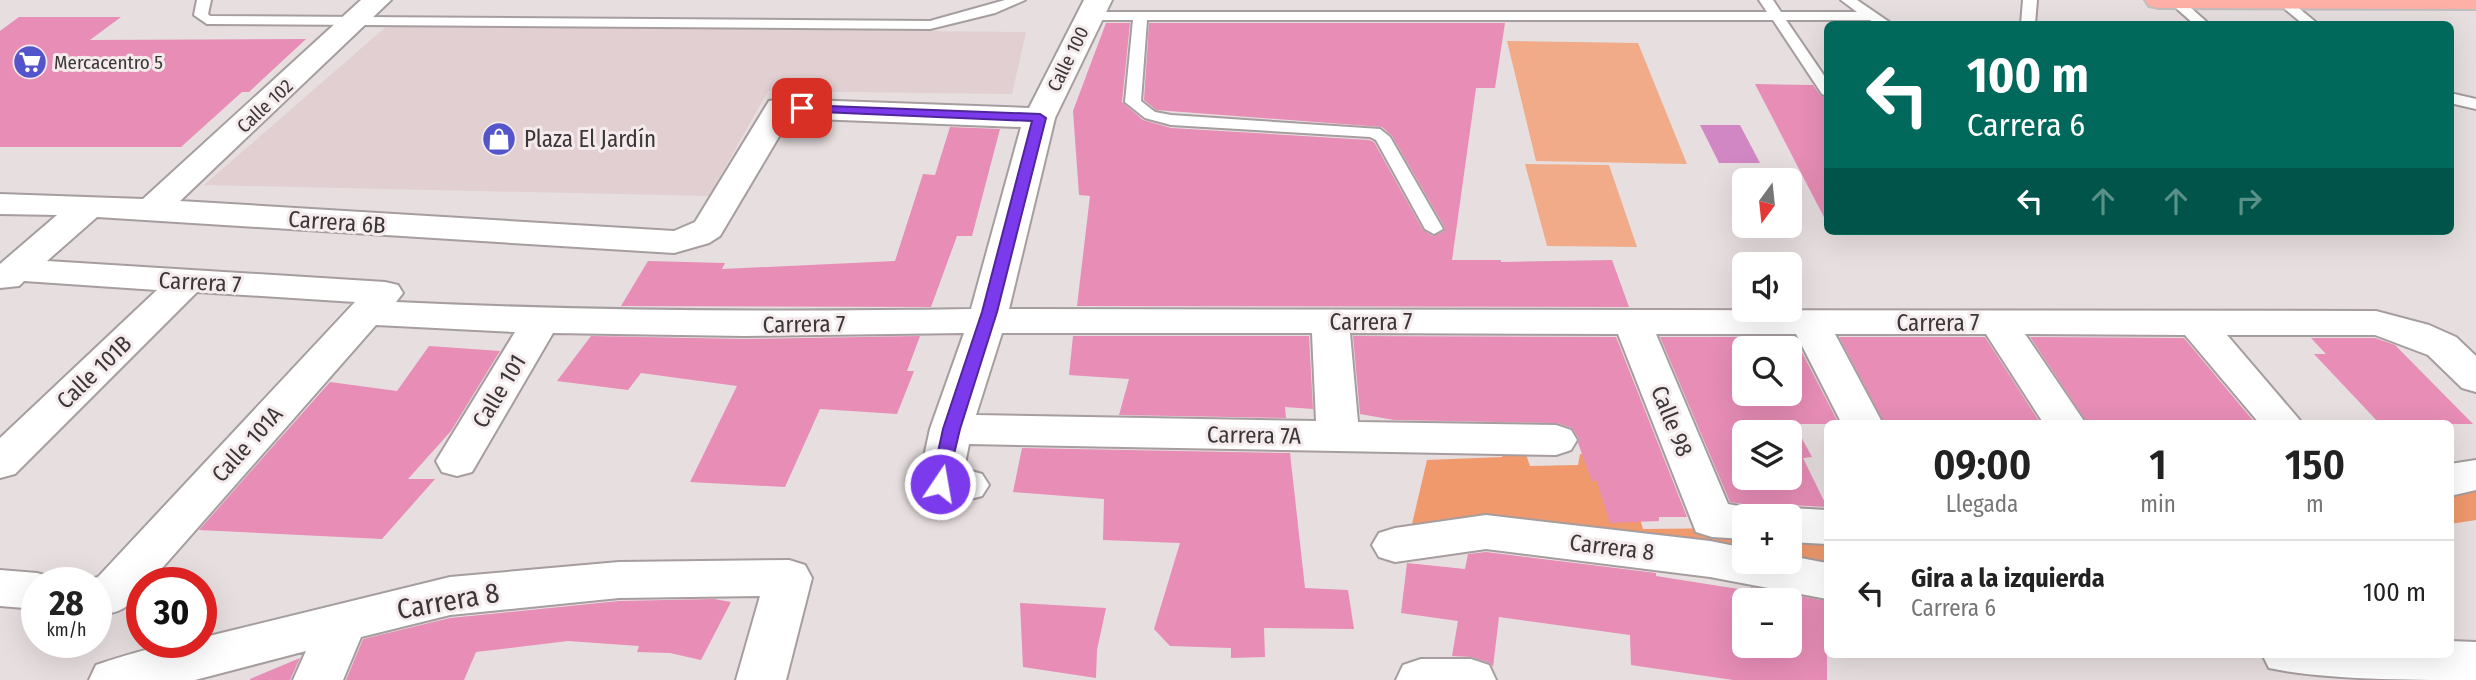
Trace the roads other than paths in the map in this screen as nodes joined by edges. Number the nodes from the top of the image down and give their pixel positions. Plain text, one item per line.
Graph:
1 (204, 0) edge
2 (377, 0) edge
3 (1018, 0) edge
4 (1766, 0) edge
5 (1848, 0) edge
6 (2030, 0) edge
7 (2159, 0) edge
8 (2174, 0) edge
9 (2281, 0) edge
10 (2476, 1) edge
11 (1093, 8) edge
12 (1140, 16) junction
13 (1775, 16) junction
14 (1872, 16) junction
15 (1880, 21) edge
16 (2028, 21) edge
17 (2198, 21) edge
18 (2307, 21) edge
19 (356, 22) junction
20 (1824, 87) edge
21 (2454, 99) edge
22 (2476, 104) edge
23 (1040, 118) junction
24 (0, 204) edge
25 (89, 206) junction
26 (151, 210) junction
27 (1434, 229) dead end
28 (8, 276) edge
29 (188, 281) junction
30 (376, 303) junction
31 (541, 321) junction
32 (987, 321) junction
33 (1330, 322) junction
34 (1632, 322) junction
35 (1808, 322) junction
36 (1998, 323) junction
37 (2196, 323) junction
38 (2476, 379) edge
39 (1861, 420) edge
40 (2063, 420) edge
41 (2280, 420) edge
42 (951, 429) junction
43 (1338, 436) junction
44 (1556, 440) dead end
45 (457, 461) dead end
46 (0, 463) edge
47 (2476, 475) edge
48 (2454, 479) edge
49 (967, 485) dead end
50 (1728, 521) edge
51 (1802, 526) edge
52 (1824, 527) edge
53 (1395, 545) dead end
54 (1824, 580) edge
55 (112, 586) edge
56 (0, 588) edge
57 (21, 590) edge
58 (344, 622) junction
59 (2326, 658) edge
60 (2476, 662) edge
61 (114, 680) edge
62 (318, 680) edge
63 (761, 680) edge
64 (1421, 680) edge
65 (1471, 680) edge

1 - 19 lane
2 - 19 street, Calle 102
3 - 19 lane
4 - 13 lane
5 - 14 lane
6 - 16 lane
7 - 8 main road
8 - 9 main road
8 - 17 lane
9 - 10 main road
9 - 18 lane
11 - 12 lane
11 - 23 street, Calle 100
12 - 13 lane
12 - 27 lane
13 - 14 lane
13 - 20 lane
14 - 15 lane
19 - 26 street, Calle 102
21 - 22 lane
23 - 26 street, Carrera 6B
23 - 32 street, Calle 100
24 - 25 street, Carrera 6B
25 - 26 street, Carrera 6B
25 - 28 street
28 - 29 street, Carrera 7
29 - 30 street, Carrera 7
29 - 46 street, Calle 101B
30 - 31 street, Carrera 7
30 - 55 street, Calle 101A
31 - 32 street, Carrera 7
31 - 45 street, Calle 101
32 - 33 street, Carrera 7
32 - 42 street, Calle 100
33 - 34 street, Carrera 7
33 - 43 street
34 - 35 street, Carrera 7
34 - 50 street, Calle 98
35 - 36 street, Carrera 7
35 - 39 street
36 - 37 street, Carrera 7
36 - 40 street
37 - 38 street, Carrera 7
37 - 41 street
42 - 43 street, Carrera 7A
42 - 49 street, Calle 100
43 - 44 street, Carrera 7A
47 - 48 street
51 - 52 street
53 - 54 street, Carrera 8
56 - 57 street
58 - 61 street, Carrera 8
58 - 62 street
58 - 63 street, Carrera 8
59 - 60 street
64 - 65 street

